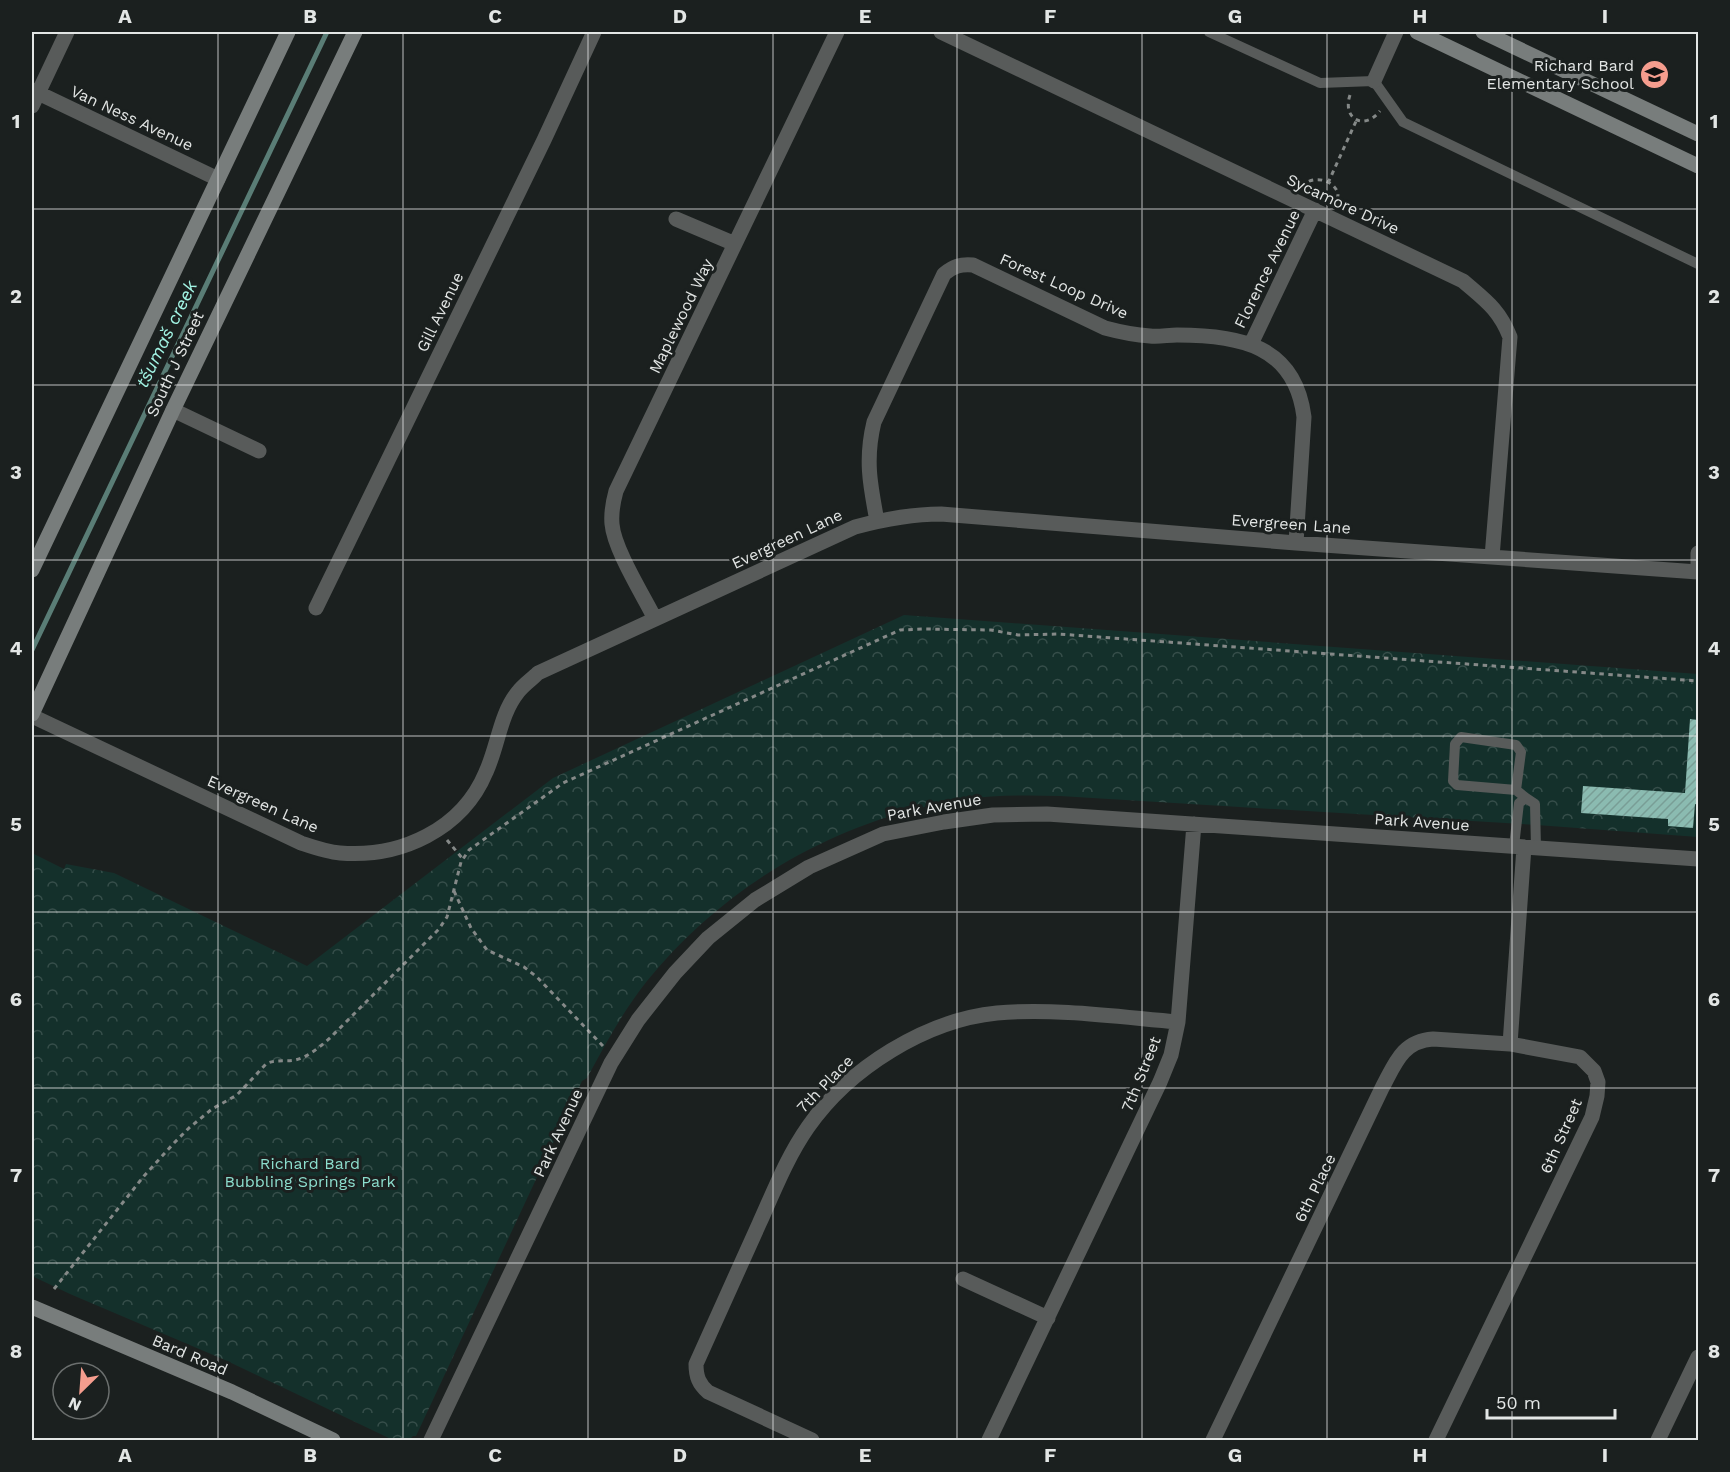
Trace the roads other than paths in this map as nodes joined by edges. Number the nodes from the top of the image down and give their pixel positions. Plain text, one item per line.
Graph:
1 (67, 32) edge
2 (288, 32) edge
3 (355, 32) edge
4 (594, 32) edge
5 (837, 32) edge
6 (941, 32) edge
7 (1209, 32) edge
8 (1396, 32) edge
9 (1418, 32) edge
10 (1483, 32) edge
11 (1374, 81) junction
12 (34, 96) edge
13 (1698, 134) edge
14 (1698, 166) edge
15 (218, 179) junction
16 (1315, 210) junction
17 (676, 219) dead end
18 (735, 244) junction
19 (1698, 264) edge
20 (1251, 344) junction
21 (173, 410) junction
22 (259, 451) dead end
23 (877, 521) junction
24 (1296, 543) junction
25 (1698, 553) edge
26 (1492, 557) junction
27 (32, 570) edge
28 (1698, 572) edge
29 (316, 608) dead end
30 (655, 619) junction
31 (32, 715) edge
32 (1516, 790) junction
33 (1526, 798) junction
34 (1194, 824) junction
35 (1525, 847) junction
36 (1698, 859) edge
37 (1178, 1022) junction
38 (1510, 1044) junction
39 (963, 1279) dead end
40 (32, 1306) edge
41 (1048, 1318) junction
42 (1698, 1357) edge
43 (802, 1438) edge
44 (333, 1440) edge
45 (431, 1440) edge
46 (989, 1440) edge
47 (1213, 1440) edge
48 (1436, 1440) edge
49 (1658, 1440) edge

1 - 12 street
2 - 15 street
3 - 21 street, South J Street
4 - 29 street, Gill Avenue
5 - 18 street, Maplewood Way
6 - 16 street, Sycamore Drive
7 - 11 lane
8 - 11 street
9 - 14 street
10 - 13 street
11 - 19 lane
12 - 15 street, Van Ness Avenue
15 - 27 street
16 - 20 street, Florence Avenue
16 - 26 street, Sycamore Drive
17 - 18 street
18 - 30 street, Maplewood Way
20 - 23 street, Forest Loop Drive
20 - 24 street, Forest Loop Drive
21 - 22 street
21 - 31 street, South J Street
23 - 24 street, Evergreen Lane
23 - 30 street, Evergreen Lane
24 - 26 street, Evergreen Lane
25 - 28 street
26 - 28 street, Evergreen Lane
30 - 31 street, Evergreen Lane
32 - 32 lane
32 - 33 lane
33 - 35 lane
33 - 35 lane
34 - 35 street, Park Avenue
34 - 37 street, 7th Street
34 - 45 street, Park Avenue
35 - 36 street, Park Avenue
35 - 38 street
37 - 41 street, 7th Street
37 - 43 street, 7th Place
38 - 47 street, 6th Place
38 - 48 street, 6th Street
39 - 41 street
40 - 44 street, Bard Road
41 - 46 street, 7th Street
42 - 49 street

